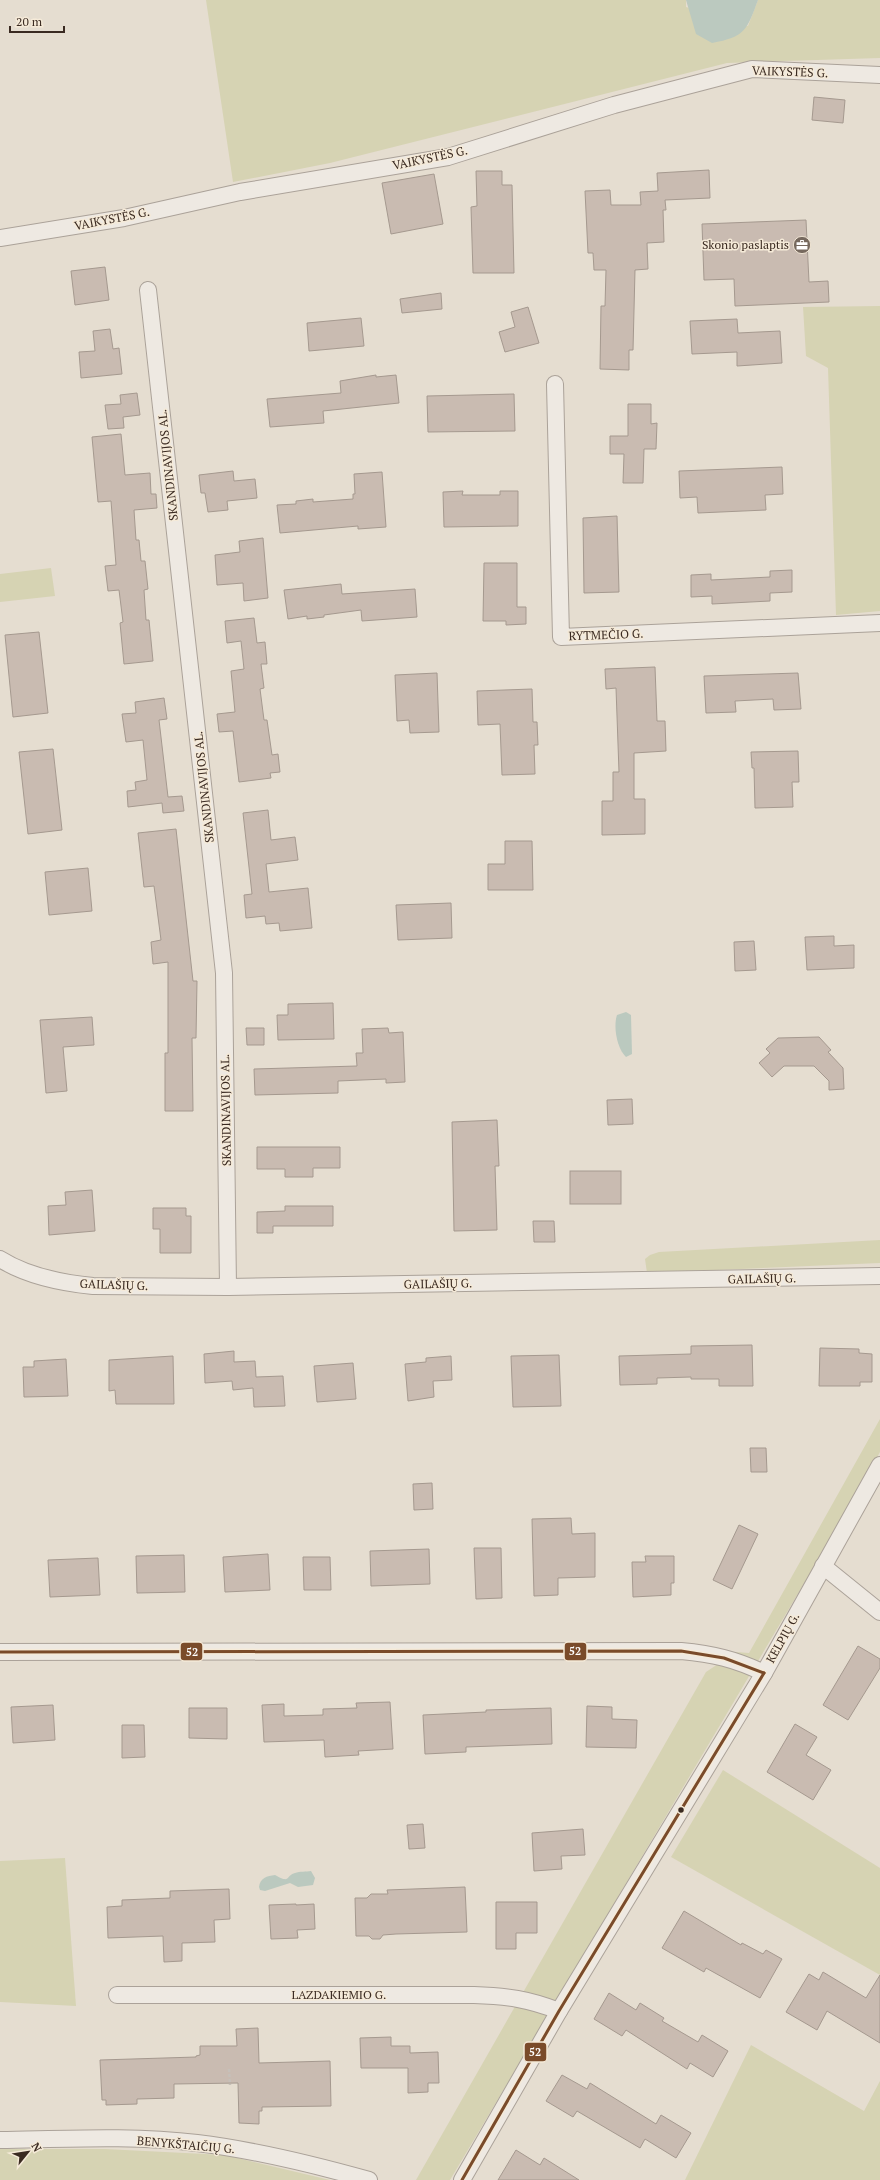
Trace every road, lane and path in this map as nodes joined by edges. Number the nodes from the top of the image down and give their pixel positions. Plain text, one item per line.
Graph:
1 (880, 75) edge
2 (0, 238) edge
3 (148, 290) dead end
4 (555, 384) dead end
5 (880, 623) edge
6 (0, 1259) edge
7 (880, 1276) edge
8 (228, 1287) junction
9 (880, 1465) edge
10 (823, 1566) junction
11 (880, 1612) edge
12 (0, 1652) edge
13 (764, 1673) junction
14 (117, 1995) dead end
15 (559, 2011) junction
16 (229, 2069) dead end
17 (230, 2084) dead end
18 (0, 2140) edge
19 (368, 2180) edge
20 (462, 2180) edge

1 - 2 street, VAIKYSTĖS G.
3 - 8 street, SKANDINAVIJOS AL.
4 - 5 street, RYTMEČIO G.
6 - 8 street, GAILAŠIŲ G.
7 - 8 street, GAILAŠIŲ G.
9 - 10 street, KELPIŲ G.
10 - 11 street
10 - 13 street, KELPIŲ G.
12 - 13 street
13 - 15 street, KELPIŲ G.
14 - 15 street, LAZDAKIEMIO G.
15 - 20 street, KELPIŲ G.
16 - 17 path
18 - 19 street, BENYKŠTAIČIŲ G.

